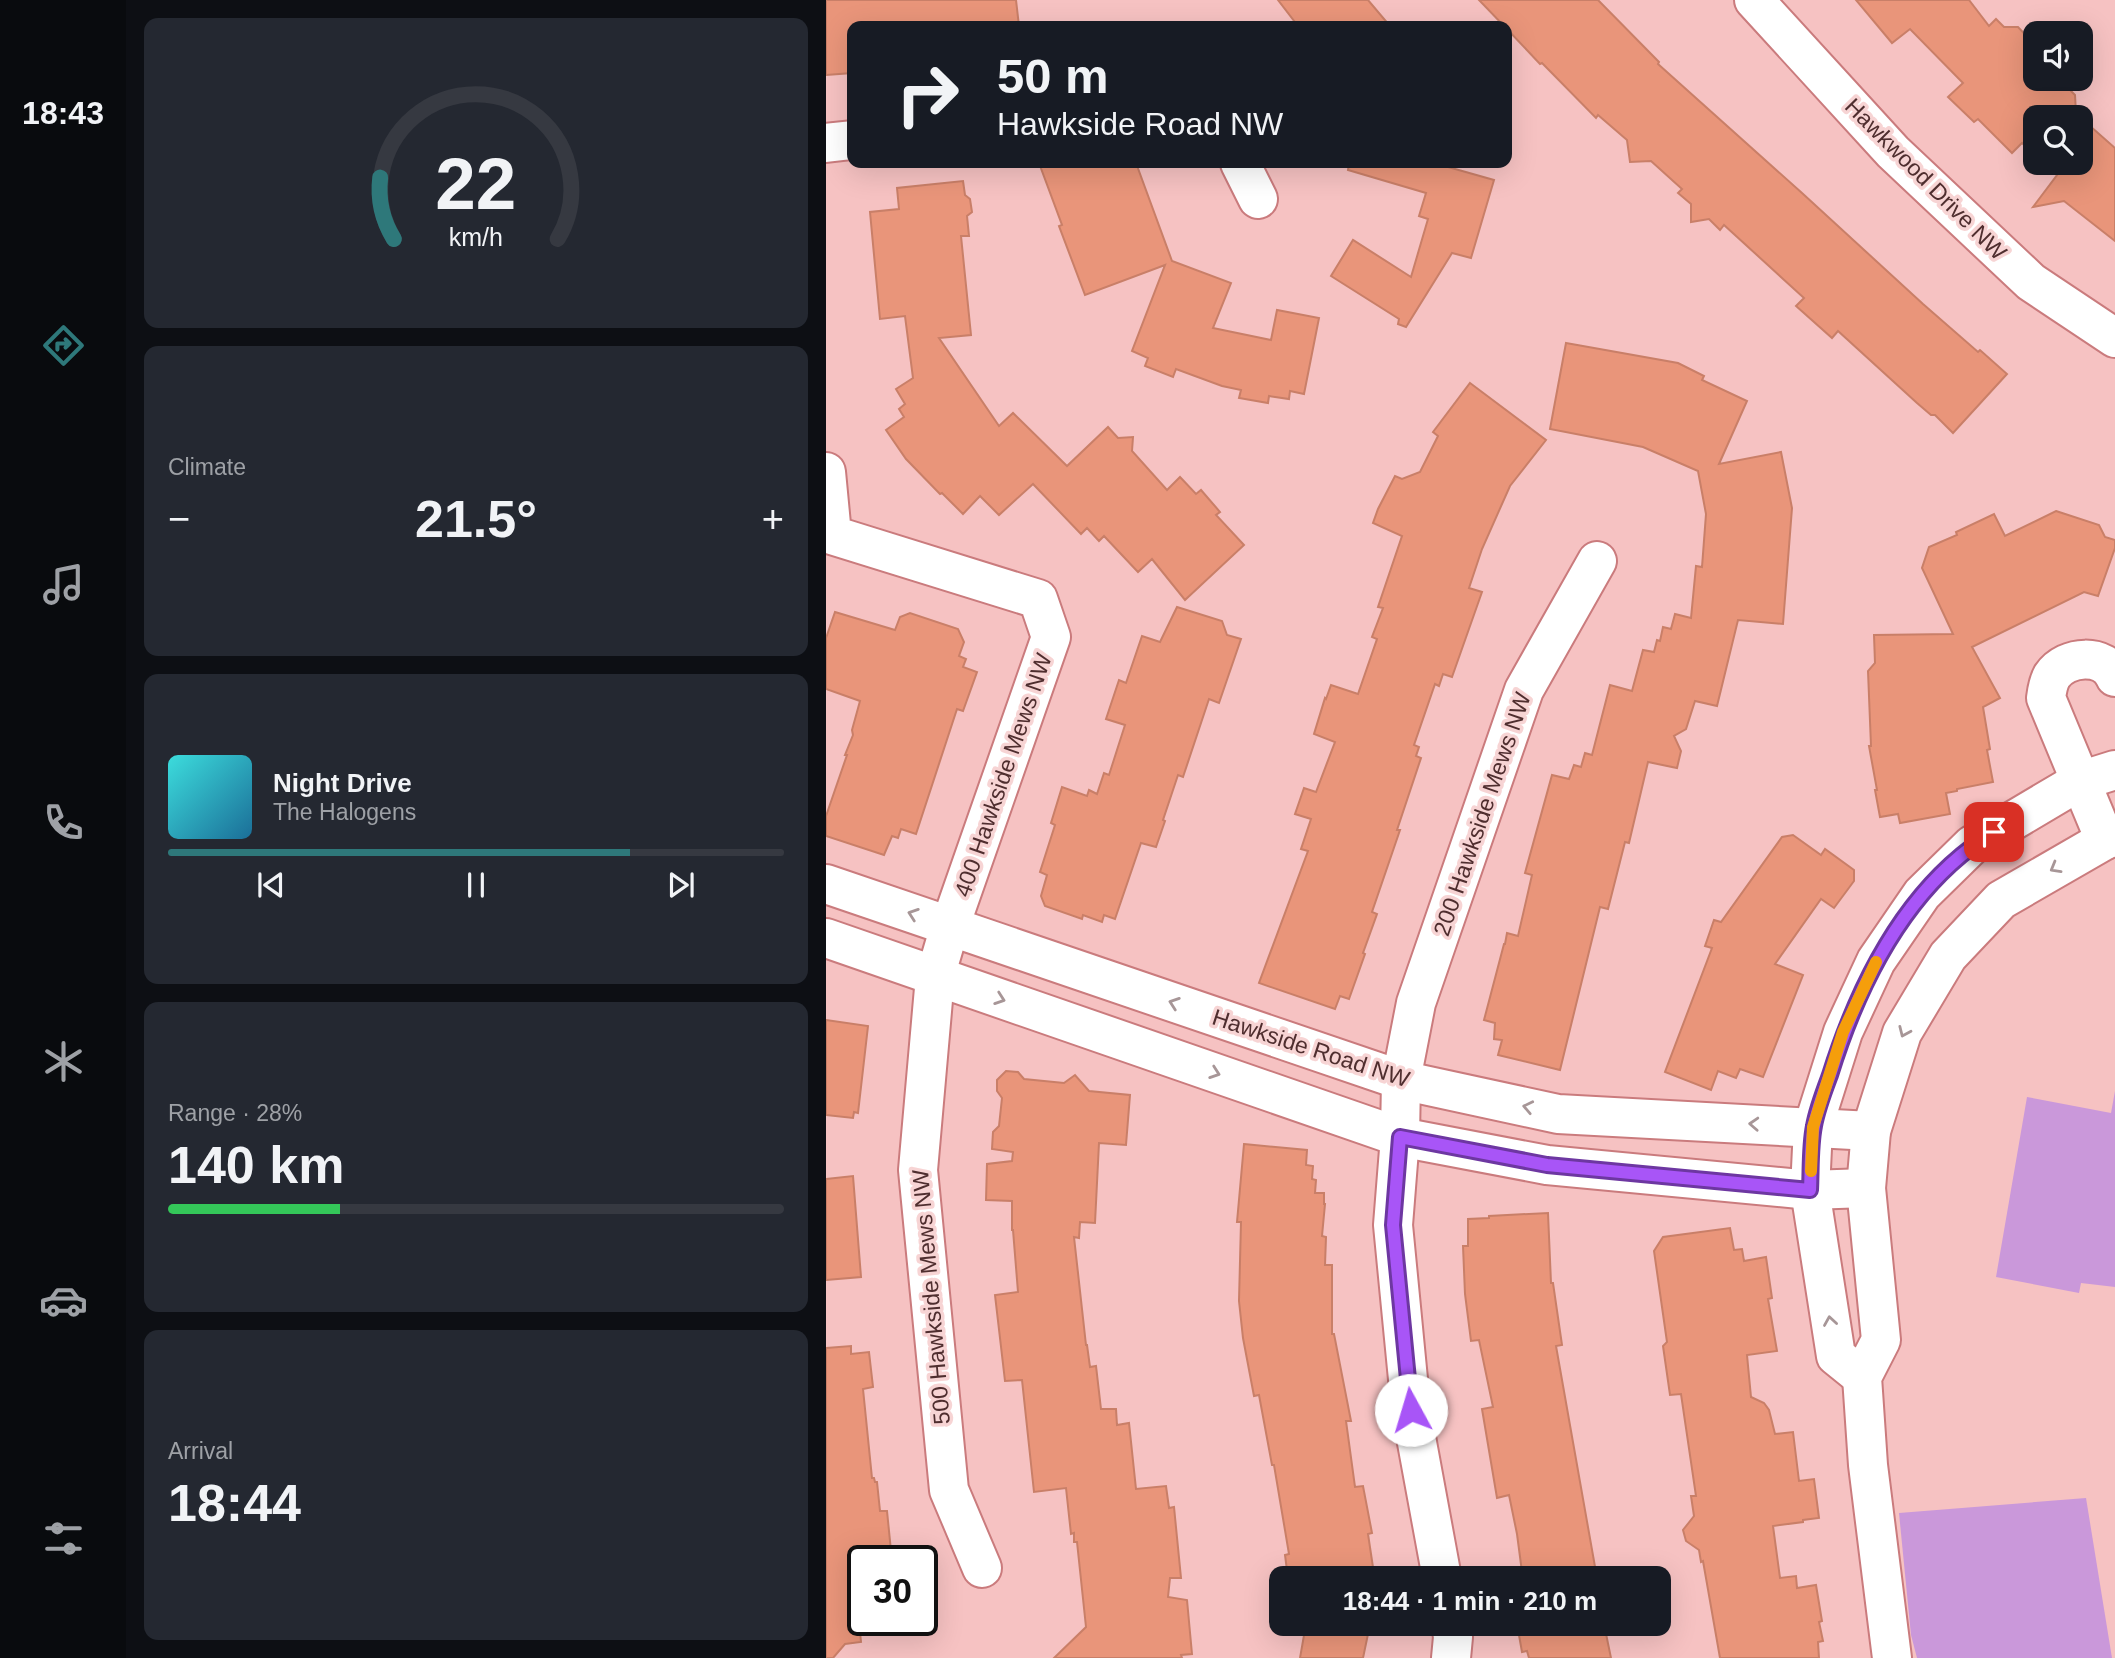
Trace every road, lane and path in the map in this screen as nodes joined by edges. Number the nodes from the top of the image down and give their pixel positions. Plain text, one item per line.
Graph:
1 (1754, 0) edge
2 (847, 141) edge
3 (826, 143) edge
4 (1242, 168) edge
5 (1258, 199) dead end
6 (2115, 338) edge
7 (826, 472) edge
8 (1597, 561) dead end
9 (2115, 677) edge
10 (2097, 776) edge
11 (2110, 838) edge
12 (826, 884) edge
13 (950, 926) junction
14 (826, 938) edge
15 (935, 977) junction
16 (1401, 1080) junction
17 (1813, 1127) junction
18 (1871, 1131) junction
19 (1400, 1137) junction
20 (1866, 1188) junction
21 (1810, 1190) junction
22 (1862, 1377) junction
23 (1440, 1566) edge
24 (982, 1568) dead end
25 (1453, 1636) edge
26 (1451, 1658) edge
27 (1892, 1658) edge

1 - 6 street, Hawkwood Drive NW
2 - 3 street
4 - 5 street
7 - 13 street, 400 Hawkside Mews NW
8 - 16 street, 200 Hawkside Mews NW
9 - 10 street
10 - 11 street
10 - 17 street
11 -> 18 street
13 -> 12 street, Hawkside Road NW
13 - 15 street, 400 Hawkside Mews NW
16 -> 13 street, Hawkside Road NW
14 - 15 street
15 -> 19 street
15 - 24 street, 500 Hawkside Mews NW
17 -> 16 street, Hawkside Road NW
16 - 19 street, 200 Hawkside Mews NW
17 - 18 street, Hawkside Road NW
17 - 21 street
18 - 20 street
19 - 21 street
19 - 23 street, 200 Hawkside Mews NW
20 - 21 street
20 - 22 street
22 -> 21 street
22 - 27 street
25 - 26 street

